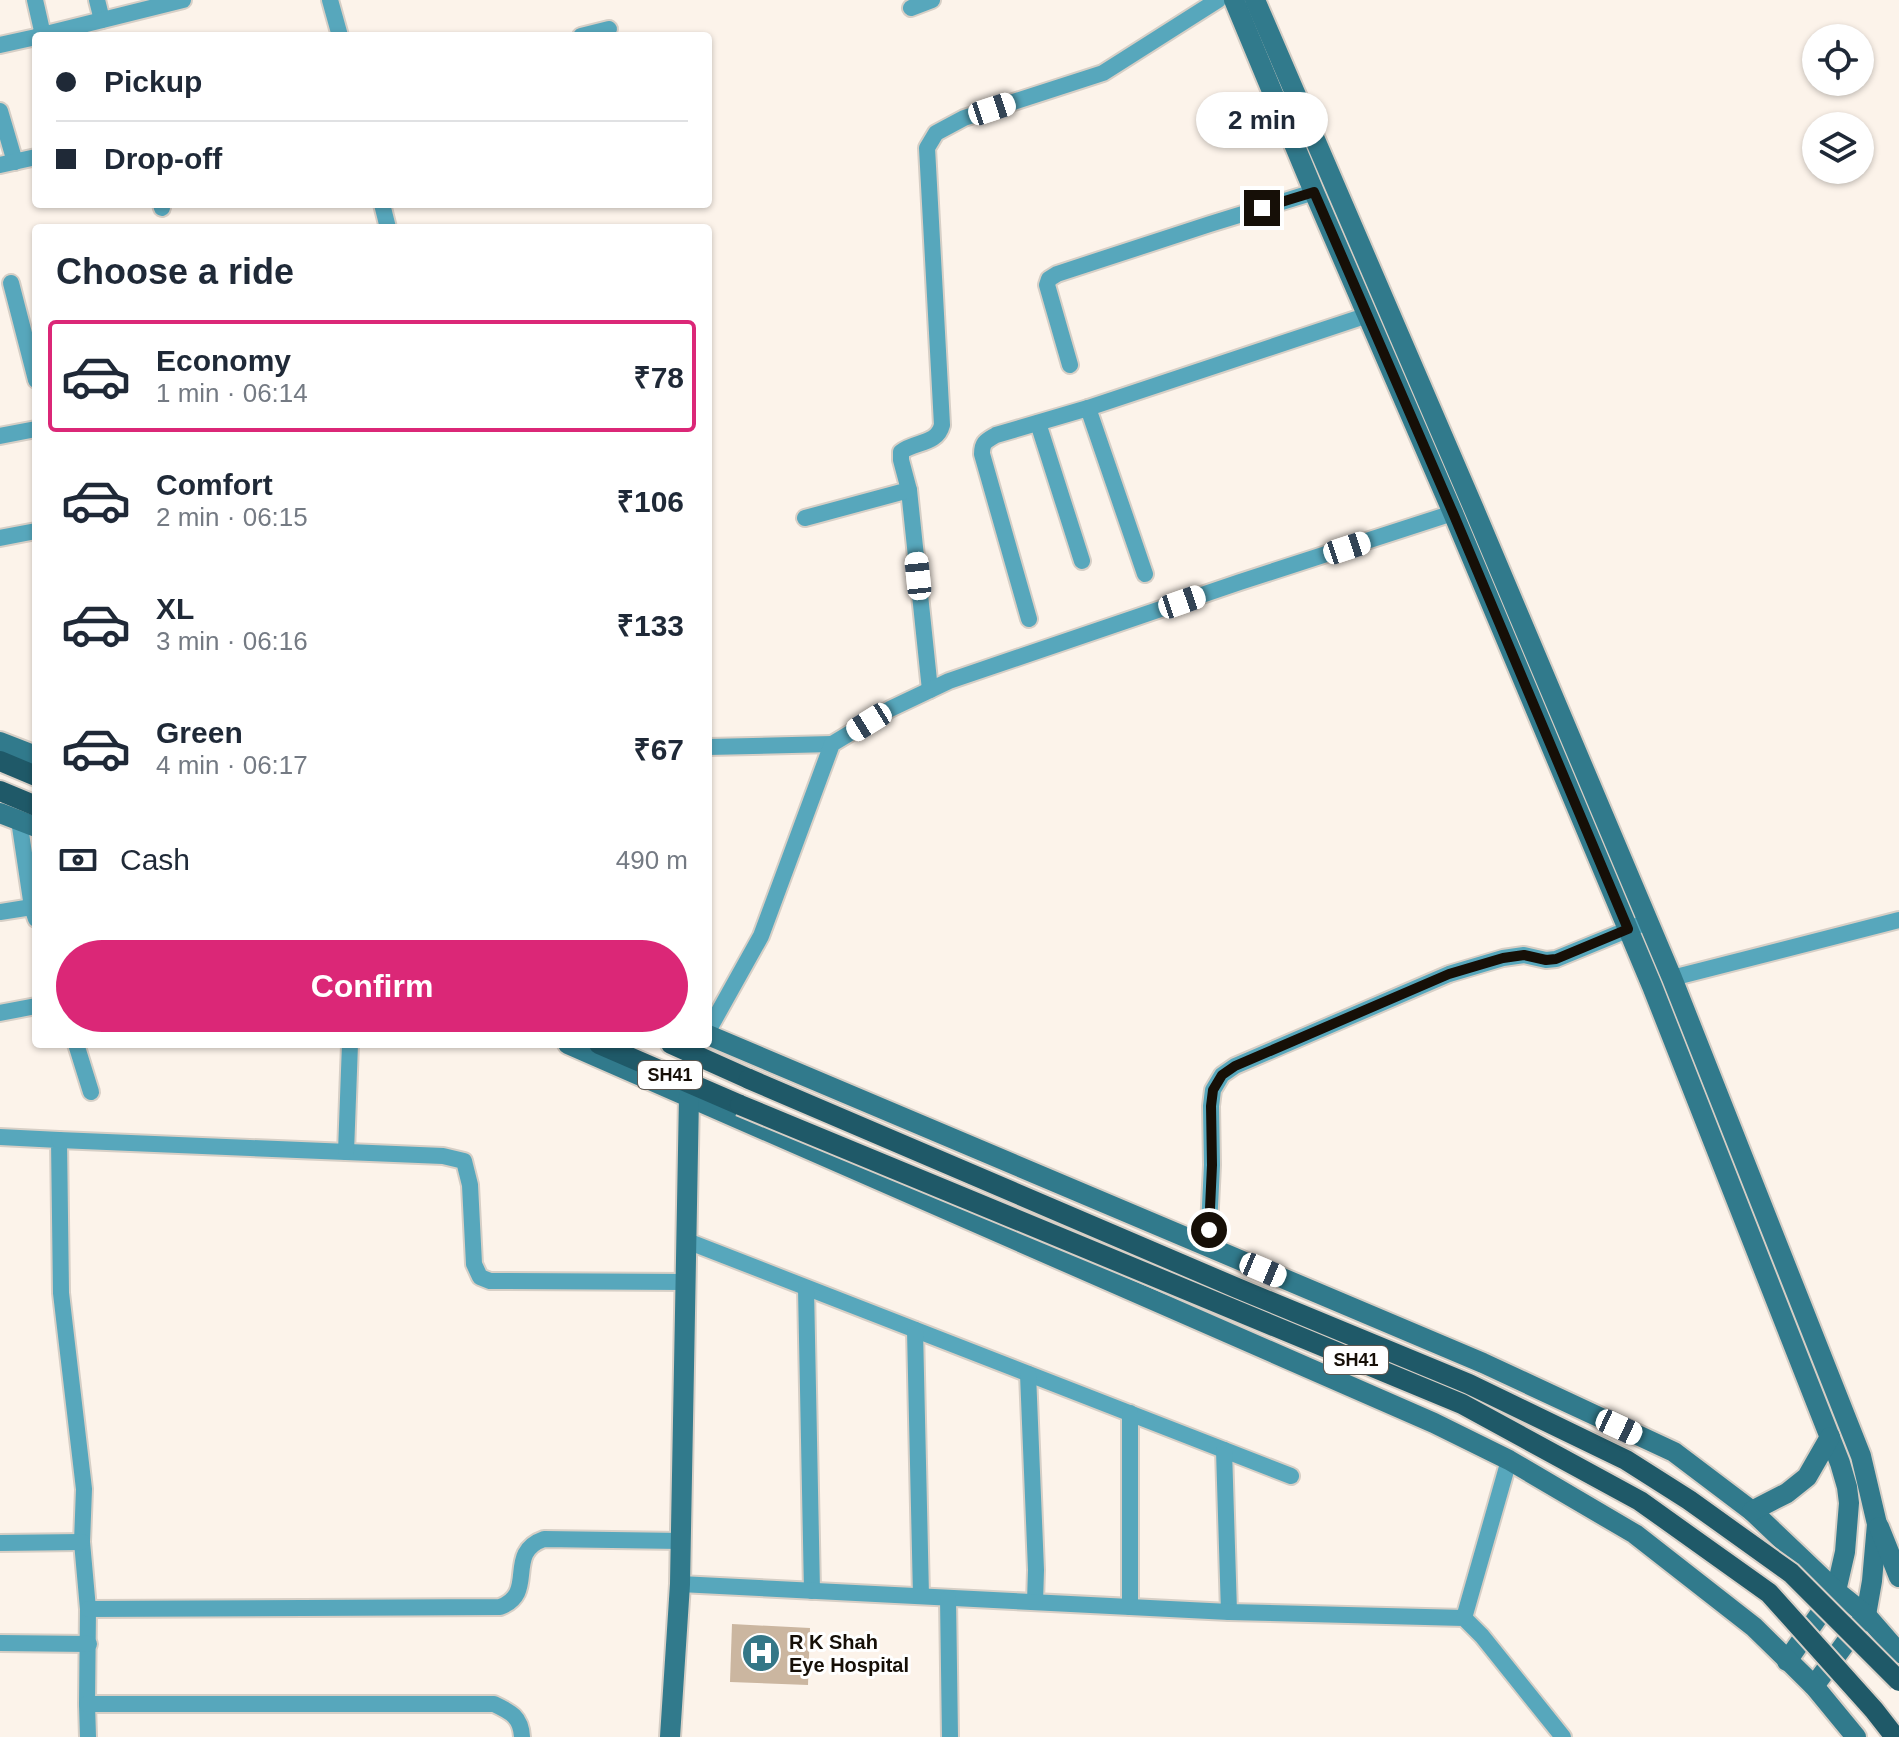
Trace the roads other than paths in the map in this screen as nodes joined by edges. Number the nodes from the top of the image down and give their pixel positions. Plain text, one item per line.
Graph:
1 (35, 0) edge
2 (97, 0) edge
3 (183, 0) edge
4 (330, 0) edge
5 (932, 0) edge
6 (1218, 0) edge
7 (1234, 0) edge
8 (1255, 0) edge
9 (911, 8) dead end
10 (105, 20) junction
11 (609, 29) dead end
12 (39, 32) edge
13 (56, 32) edge
14 (110, 32) edge
15 (339, 32) edge
16 (597, 32) edge
17 (32, 38) edge
18 (0, 45) edge
19 (0, 111) edge
20 (32, 158) edge
21 (7, 164) edge
22 (1314, 192) junction
23 (11, 283) dead end
24 (1368, 315) junction
25 (32, 364) edge
26 (1070, 365) dead end
27 (1088, 408) junction
28 (1038, 423) junction
29 (32, 430) edge
30 (0, 436) edge
31 (909, 490) junction
32 (1453, 513) junction
33 (805, 518) dead end
34 (32, 532) edge
35 (0, 538) edge
36 (1082, 561) dead end
37 (1145, 574) dead end
38 (1029, 619) dead end
39 (930, 690) junction
40 (0, 742) edge
41 (832, 744) junction
42 (712, 747) edge
43 (32, 754) edge
44 (0, 761) edge
45 (32, 774) edge
46 (0, 791) edge
47 (32, 804) edge
48 (18, 820) edge
49 (32, 901) edge
50 (0, 912) edge
51 (32, 913) edge
52 (1899, 920) edge
53 (1648, 921) junction
54 (1628, 929) junction
55 (1672, 978) junction
56 (32, 1007) edge
57 (0, 1013) edge
58 (712, 1026) edge
59 (712, 1035) edge
60 (77, 1048) edge
61 (350, 1048) edge
62 (577, 1048) edge
63 (608, 1048) edge
64 (680, 1048) edge
65 (91, 1092) dead end
66 (689, 1096) junction
67 (0, 1137) edge
68 (59, 1140) junction
69 (346, 1152) junction
70 (687, 1241) junction
71 (1208, 1247) junction
72 (686, 1282) junction
73 (806, 1288) junction
74 (915, 1330) junction
75 (1028, 1374) junction
76 (1130, 1413) junction
77 (1830, 1437) junction
78 (1224, 1450) junction
79 (1509, 1460) junction
80 (1291, 1476) dead end
81 (1752, 1511) junction
82 (1877, 1524) junction
83 (681, 1541) junction
84 (82, 1542) junction
85 (0, 1543) edge
86 (1899, 1577) edge
87 (680, 1584) junction
88 (812, 1591) junction
89 (1836, 1591) junction
90 (921, 1596) junction
91 (948, 1598) junction
92 (1035, 1602) junction
93 (1130, 1607) junction
94 (88, 1609) junction
95 (1229, 1612) junction
96 (1866, 1615) junction
97 (1464, 1618) junction
98 (0, 1643) edge
99 (89, 1644) junction
100 (1899, 1653) edge
101 (1787, 1661) junction
102 (1899, 1681) edge
103 (1814, 1686) junction
104 (87, 1704) junction
105 (88, 1737) edge
106 (522, 1737) edge
107 (670, 1737) edge
108 (950, 1737) edge
109 (1563, 1737) edge
110 (1856, 1737) edge
111 (1895, 1737) edge

1 - 12 street
2 - 10 street
3 - 10 street
4 - 15 street
5 - 9 street
6 - 31 street
7 - 22 street
8 - 53 street
10 - 13 street
10 - 14 street
11 - 16 street
17 - 18 street
19 - 21 street
20 - 21 street
22 - 24 street
22 - 26 street
23 - 25 street
24 - 27 street
24 - 32 street
27 - 28 street
27 - 37 street
28 - 36 street
28 - 38 street
29 - 30 street
31 - 33 street
31 - 39 street
32 - 39 street
32 - 54 street
34 - 35 street
39 - 41 street
40 - 43 street
41 - 42 street
41 - 58 street
44 - 45 main road
46 - 47 main road
48 - 49 street
50 - 51 street
52 - 55 street
53 - 54 street
53 - 55 street
54 - 71 street
54 - 77 street
55 - 82 street
56 - 57 street
59 - 71 street
60 - 65 street
61 - 69 street
62 - 66 street
63 - 111 main road, SH41, bridge
64 - 102 main road, SH41, bridge
66 - 70 street
66 - 79 street
67 - 68 street
68 - 69 street
68 - 84 street
69 - 72 street
70 - 72 street
70 - 73 street
71 - 81 street
72 - 83 street
73 - 74 street
73 - 88 street
74 - 75 street
74 - 90 street
75 - 76 street
75 - 92 street
76 - 78 street
76 - 93 street
77 - 81 street
77 - 89 street
78 - 80 street
78 - 95 street
79 - 97 street
79 - 101 street
81 - 89 street
82 - 86 street
82 - 96 street
83 - 87 street
83 - 94 street
84 - 85 street
84 - 94 street
87 - 88 street
87 - 107 street
88 - 90 street
89 - 96 street
89 - 101 street
90 - 91 street
91 - 92 street
91 - 108 street
92 - 93 street
93 - 95 street
94 - 99 street
95 - 97 street
96 - 100 street
96 - 103 street
97 - 109 street
98 - 99 street
99 - 104 street
101 - 103 street
103 - 110 street
104 - 105 street
104 - 106 street

